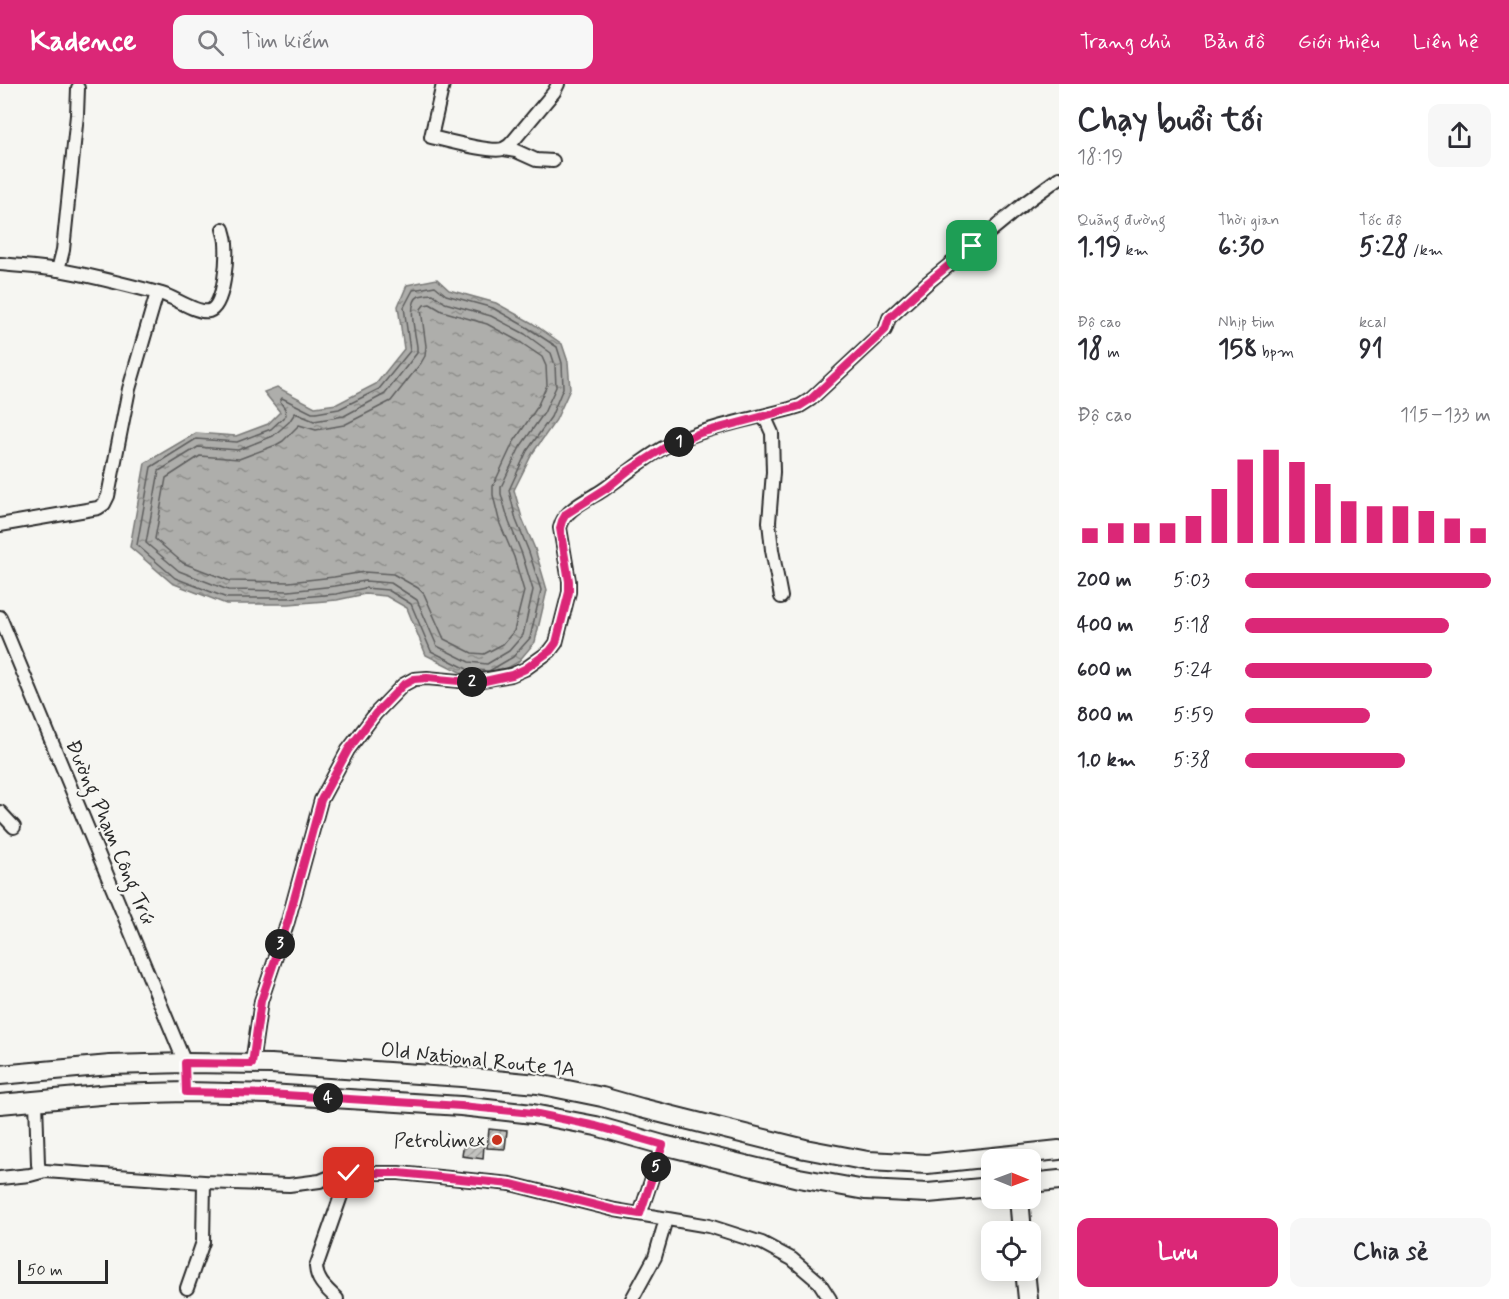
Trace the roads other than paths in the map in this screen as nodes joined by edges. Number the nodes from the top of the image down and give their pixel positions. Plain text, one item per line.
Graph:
1 (443, 84) edge
2 (558, 84) edge
3 (78, 87) dead end
4 (504, 149) junction
5 (553, 161) dead end
6 (1059, 178) edge
7 (223, 229) dead end
8 (0, 264) edge
9 (58, 270) junction
10 (157, 293) junction
11 (762, 417) junction
12 (0, 525) edge
13 (781, 597) dead end
14 (0, 617) edge
15 (0, 812) edge
16 (14, 827) dead end
17 (185, 1063) junction
18 (252, 1064) junction
19 (0, 1075) edge
20 (186, 1092) junction
21 (36, 1101) junction
22 (0, 1104) edge
23 (663, 1145) junction
24 (1059, 1150) edge
25 (1041, 1153) edge
26 (981, 1160) edge
27 (40, 1172) junction
28 (349, 1173) junction
29 (0, 1178) edge
30 (1059, 1180) edge
31 (204, 1182) junction
32 (1041, 1182) edge
33 (981, 1188) edge
34 (640, 1214) junction
35 (666, 1219) junction
36 (1026, 1281) edge
37 (187, 1288) dead end
38 (337, 1299) edge
39 (633, 1299) edge
40 (830, 1299) edge
41 (1028, 1299) edge

1 - 4 street
2 - 4 street
3 - 9 street
4 - 5 street
6 - 11 street
7 - 10 street
8 - 9 street
9 - 10 street
10 - 12 street
11 - 13 street
11 - 18 street
14 - 17 street, Đường Phạm Công Trứ
15 - 16 street
17 - 18 main road, Old National Route 1A
17 - 19 main road, Old National Route 1A
17 - 20 main road
18 - 26 main road, Old National Route 1A
20 - 21 main road
20 - 23 main road
21 - 22 main road
21 - 27 street
23 - 33 main road
23 - 34 street
24 - 25 main road, Old National Route 1A
27 - 29 street
27 - 31 street
28 - 31 street
28 - 34 street
28 - 38 street
30 - 32 main road
31 - 37 street
34 - 35 street
35 - 39 street
35 - 40 street
36 - 41 main road

